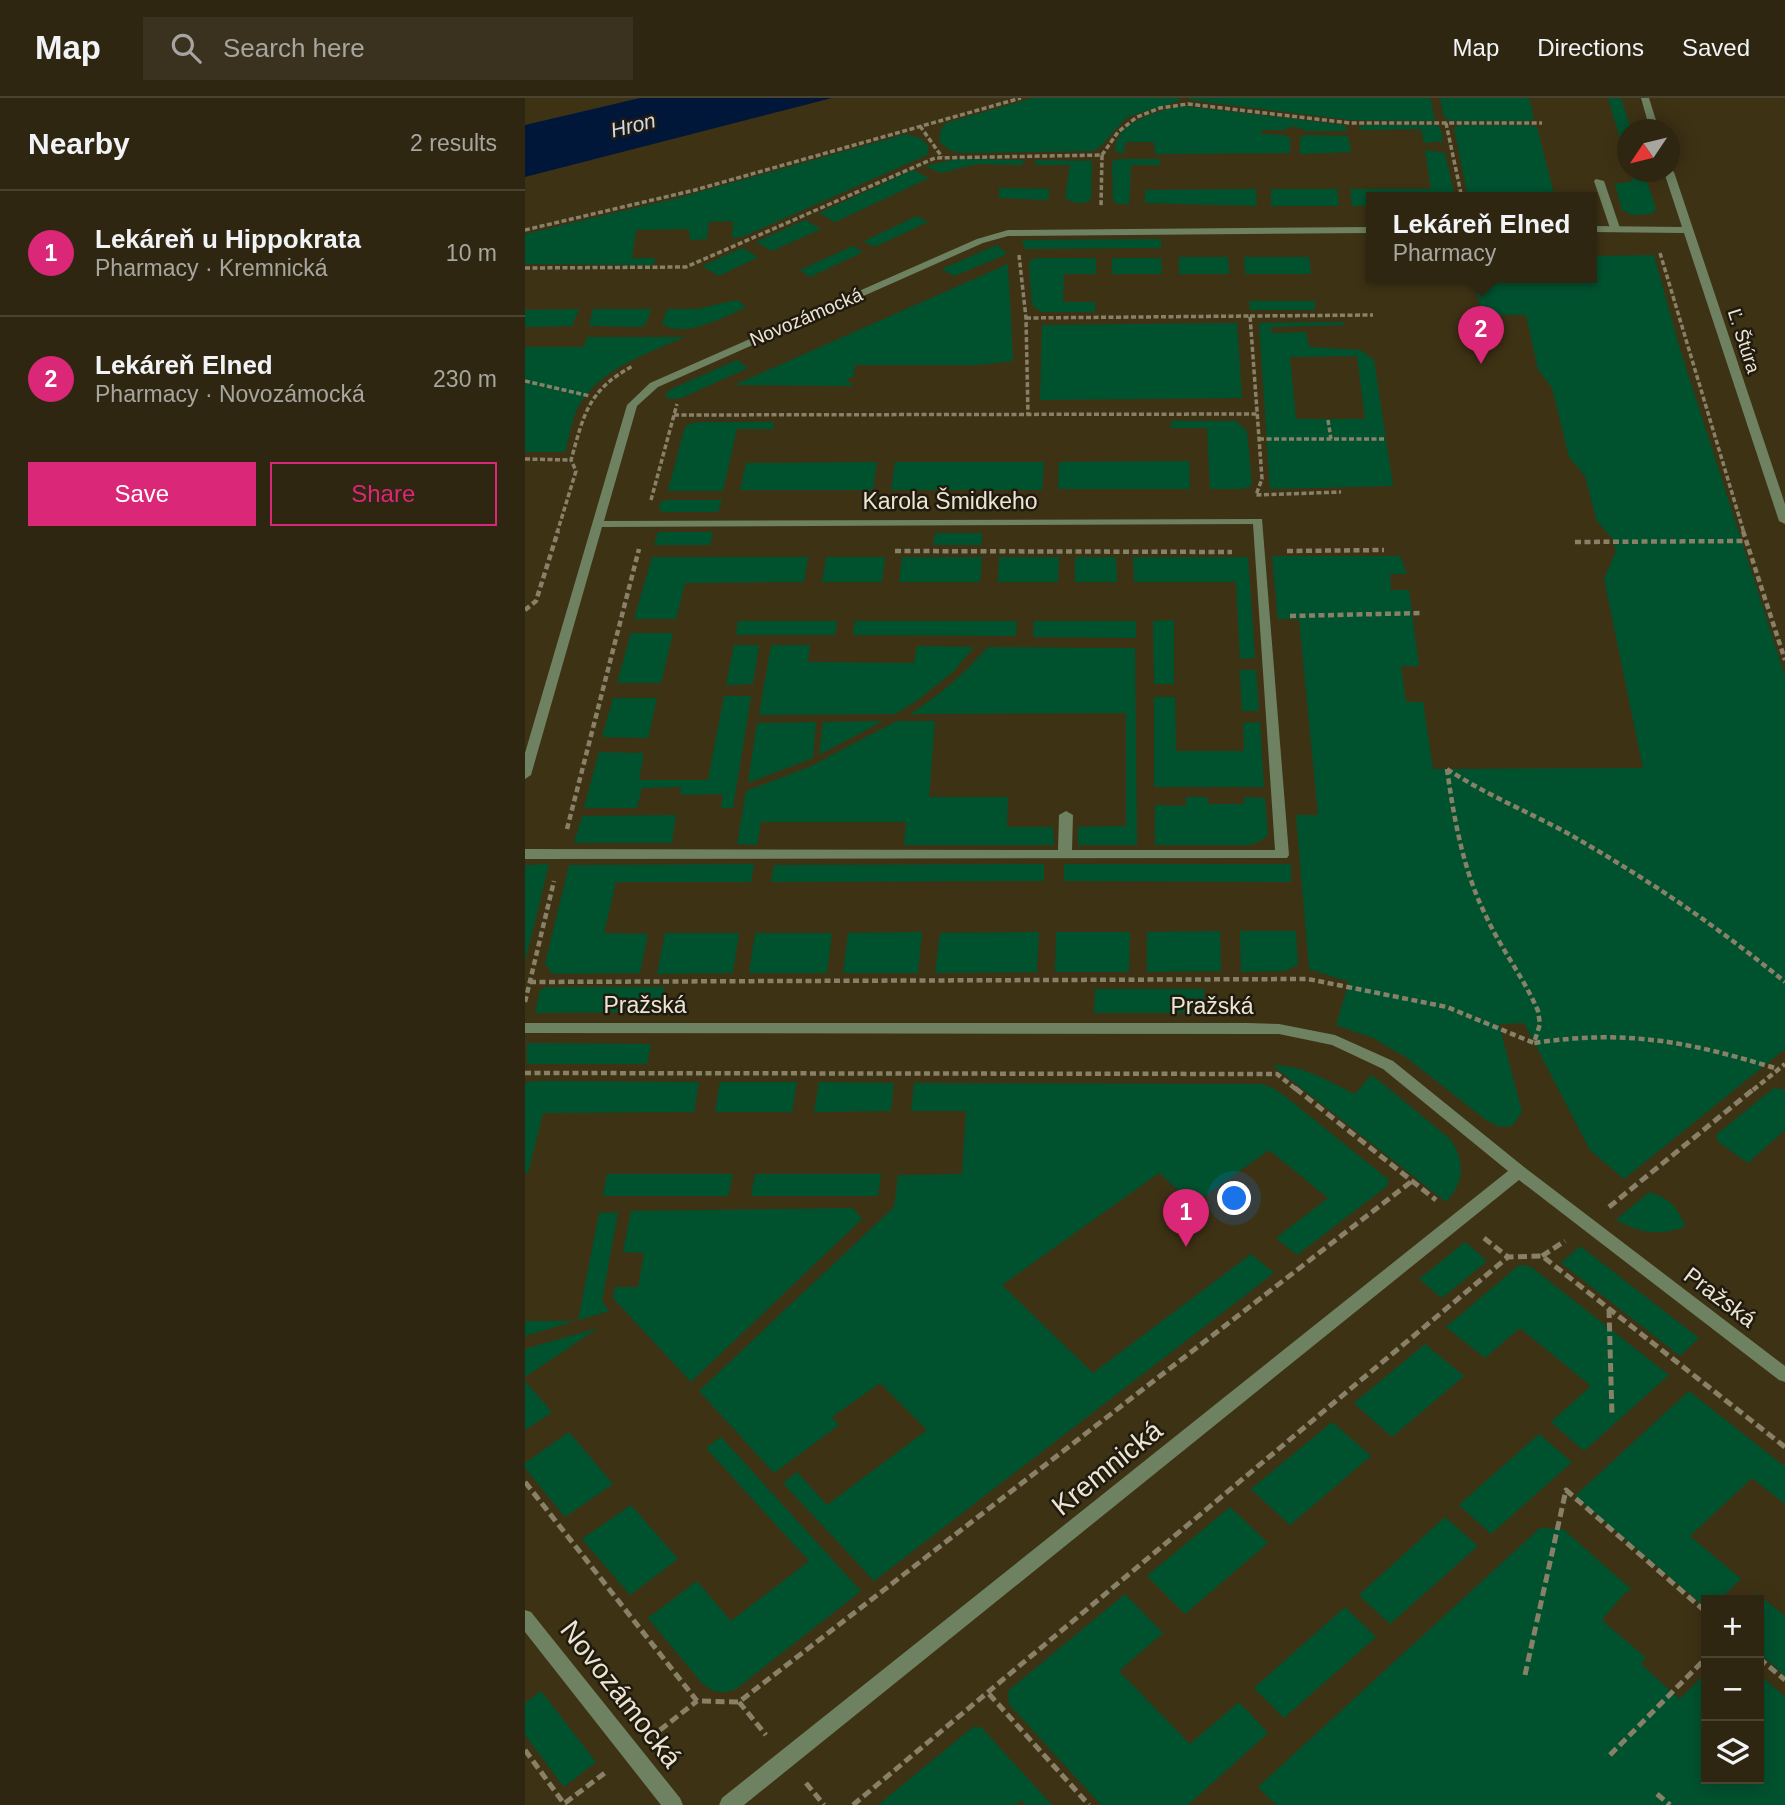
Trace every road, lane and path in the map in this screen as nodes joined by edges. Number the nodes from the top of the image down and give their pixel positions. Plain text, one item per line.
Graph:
1 (1021, 98) edge
2 (1185, 98) edge
3 (1645, 98) edge
4 (1185, 104) junction
5 (1652, 119) edge
6 (1446, 122) junction
7 (1542, 123) dead end
8 (920, 126) junction
9 (1102, 155) junction
10 (942, 157) junction
11 (1599, 181) dead end
12 (1672, 182) edge
13 (1461, 192) edge
14 (1101, 207) dead end
15 (1615, 228) junction
16 (1597, 229) edge
17 (1653, 229) junction
18 (525, 230) edge
19 (1366, 230) edge
20 (1689, 230) junction
21 (1019, 254) dead end
22 (525, 268) edge
23 (1373, 315) dead end
24 (1250, 316) junction
25 (1026, 318) junction
26 (525, 381) edge
27 (590, 396) dead end
28 (689, 399) dead end
29 (1257, 414) junction
30 (674, 415) junction
31 (1028, 415) junction
32 (1328, 419) dead end
33 (1259, 439) junction
34 (1331, 439) junction
35 (1385, 439) dead end
36 (525, 459) edge
37 (571, 460) dead end
38 (1341, 492) dead end
39 (650, 504) dead end
40 (1785, 521) edge
41 (600, 524) junction
42 (641, 541) dead end
43 (1746, 541) junction
44 (1575, 542) dead end
45 (1384, 550) dead end
46 (627, 551) dead end
47 (639, 551) junction
48 (887, 551) dead end
49 (552, 552) dead end
50 (1260, 558) junction
51 (525, 610) edge
52 (1423, 613) dead end
53 (1265, 616) junction
54 (1785, 660) edge
55 (525, 775) edge
56 (1066, 815) dead end
57 (525, 854) edge
58 (561, 854) junction
59 (1065, 855) junction
60 (525, 971) edge
61 (533, 971) junction
62 (530, 982) junction
63 (1785, 982) edge
64 (525, 1003) edge
65 (525, 1028) edge
66 (1534, 1043) junction
67 (1785, 1064) edge
68 (1778, 1069) junction
69 (525, 1073) edge
70 (1519, 1171) junction
71 (1412, 1181) junction
72 (1442, 1205) dead end
73 (1605, 1210) dead end
74 (1474, 1230) dead end
75 (1575, 1235) dead end
76 (1542, 1256) junction
77 (1508, 1257) junction
78 (1609, 1309) junction
79 (1785, 1375) edge
80 (1612, 1417) dead end
81 (1785, 1447) edge
82 (525, 1482) edge
83 (1701, 1608) edge
84 (525, 1618) edge
85 (1764, 1662) edge
86 (1701, 1663) edge
87 (1525, 1675) dead end
88 (1785, 1680) edge
89 (989, 1694) junction
90 (697, 1701) junction
91 (739, 1702) junction
92 (660, 1730) dead end
93 (766, 1735) dead end
94 (525, 1750) edge
95 (1610, 1755) dead end
96 (606, 1772) dead end
97 (806, 1783) dead end
98 (1657, 1794) dead end
99 (565, 1804) edge
100 (673, 1805) edge
101 (729, 1805) edge
102 (824, 1805) edge
103 (853, 1805) edge
104 (1089, 1805) edge
105 (1669, 1805) edge

1 - 8 path
2 - 4 path
3 - 5 street
4 - 6 path
4 - 9 path
6 - 7 path
6 - 13 path
8 - 10 path
8 - 18 path
9 - 10 path
9 - 14 path
10 - 22 path
11 - 15 street
12 - 20 street, Ľ. Štúra
15 - 16 street
15 - 17 street
17 - 20 street
17 - 43 path
19 - 41 street, Novozámocká
20 - 40 street, Ľ. Štúra
21 - 25 path
23 - 24 path
24 - 25 path
24 - 29 path
25 - 31 path
26 - 27 path
28 - 30 path
29 - 31 path
29 - 33 path
30 - 31 path
30 - 39 path
32 - 34 path
33 - 34 path
33 - 38 path
34 - 35 path
36 - 37 path
41 - 50 street, Karola Šmidkeho
41 - 55 street, Novozámocká
42 - 47 path
43 - 44 path
43 - 54 path
45 - 50 path
46 - 47 path
47 - 58 path
48 - 50 path
49 - 51 path
50 - 53 street
52 - 53 path
53 - 59 street
56 - 59 street
57 - 58 street
58 - 59 street
58 - 61 path
60 - 61 path
61 - 62 path
62 - 64 path
62 - 66 path
63 - 66 path
65 - 70 street, Pražská
66 - 68 path
67 - 68 path
68 - 73 path
69 - 71 path
70 - 79 street, Pražská
70 - 101 street, Kremnická
71 - 72 path
71 - 91 path
74 - 77 path
75 - 76 path
76 - 77 path
76 - 78 path
77 - 89 path
78 - 80 path
78 - 81 path
82 - 90 path
83 - 87 path
84 - 100 street, Novozámocká
85 - 88 path
86 - 95 path
89 - 103 path
89 - 104 path
90 - 91 path
90 - 92 path
91 - 93 path
94 - 99 path
96 - 99 path
97 - 102 path
98 - 105 path

